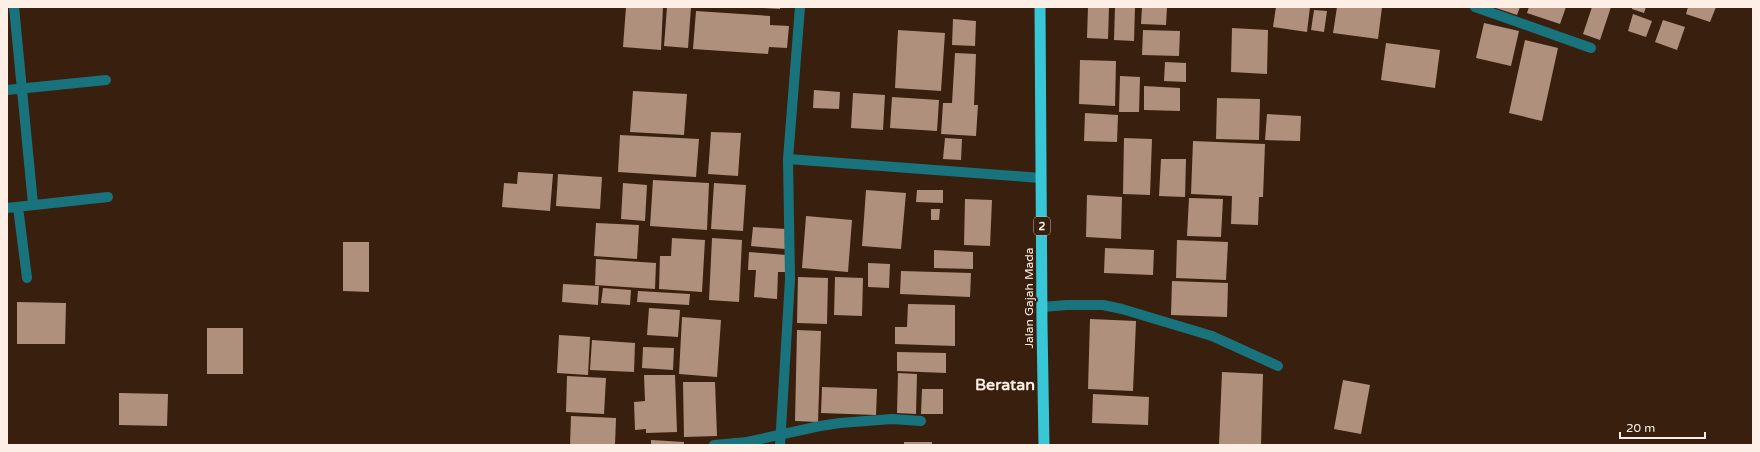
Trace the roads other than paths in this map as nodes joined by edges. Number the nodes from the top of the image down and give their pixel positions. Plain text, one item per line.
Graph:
1 (14, 7) edge
2 (800, 7) edge
3 (1040, 7) edge
4 (1475, 7) edge
5 (1591, 48) dead end
6 (106, 80) dead end
7 (22, 88) junction
8 (7, 90) edge
9 (788, 159) junction
10 (1041, 178) junction
11 (108, 196) dead end
12 (33, 204) junction
13 (18, 206) junction
14 (7, 208) edge
15 (27, 278) dead end
16 (1042, 307) junction
17 (1278, 366) dead end
18 (921, 421) dead end
19 (780, 434) junction
20 (714, 445) edge
21 (780, 445) edge
22 (1044, 445) edge

1 - 7 street
2 - 9 street
3 - 10 highway, Jalan Gajah Mada / 2
4 - 5 street
6 - 7 street
7 - 8 street
7 - 12 street
9 - 10 street
9 - 19 street
10 - 16 highway, Jalan Gajah Mada / 2
11 - 12 street
12 - 13 street
13 - 14 street
13 - 15 street
16 - 17 street
16 - 22 highway, Jalan Gajah Mada / 2
18 - 19 street
19 - 20 street
19 - 21 street

